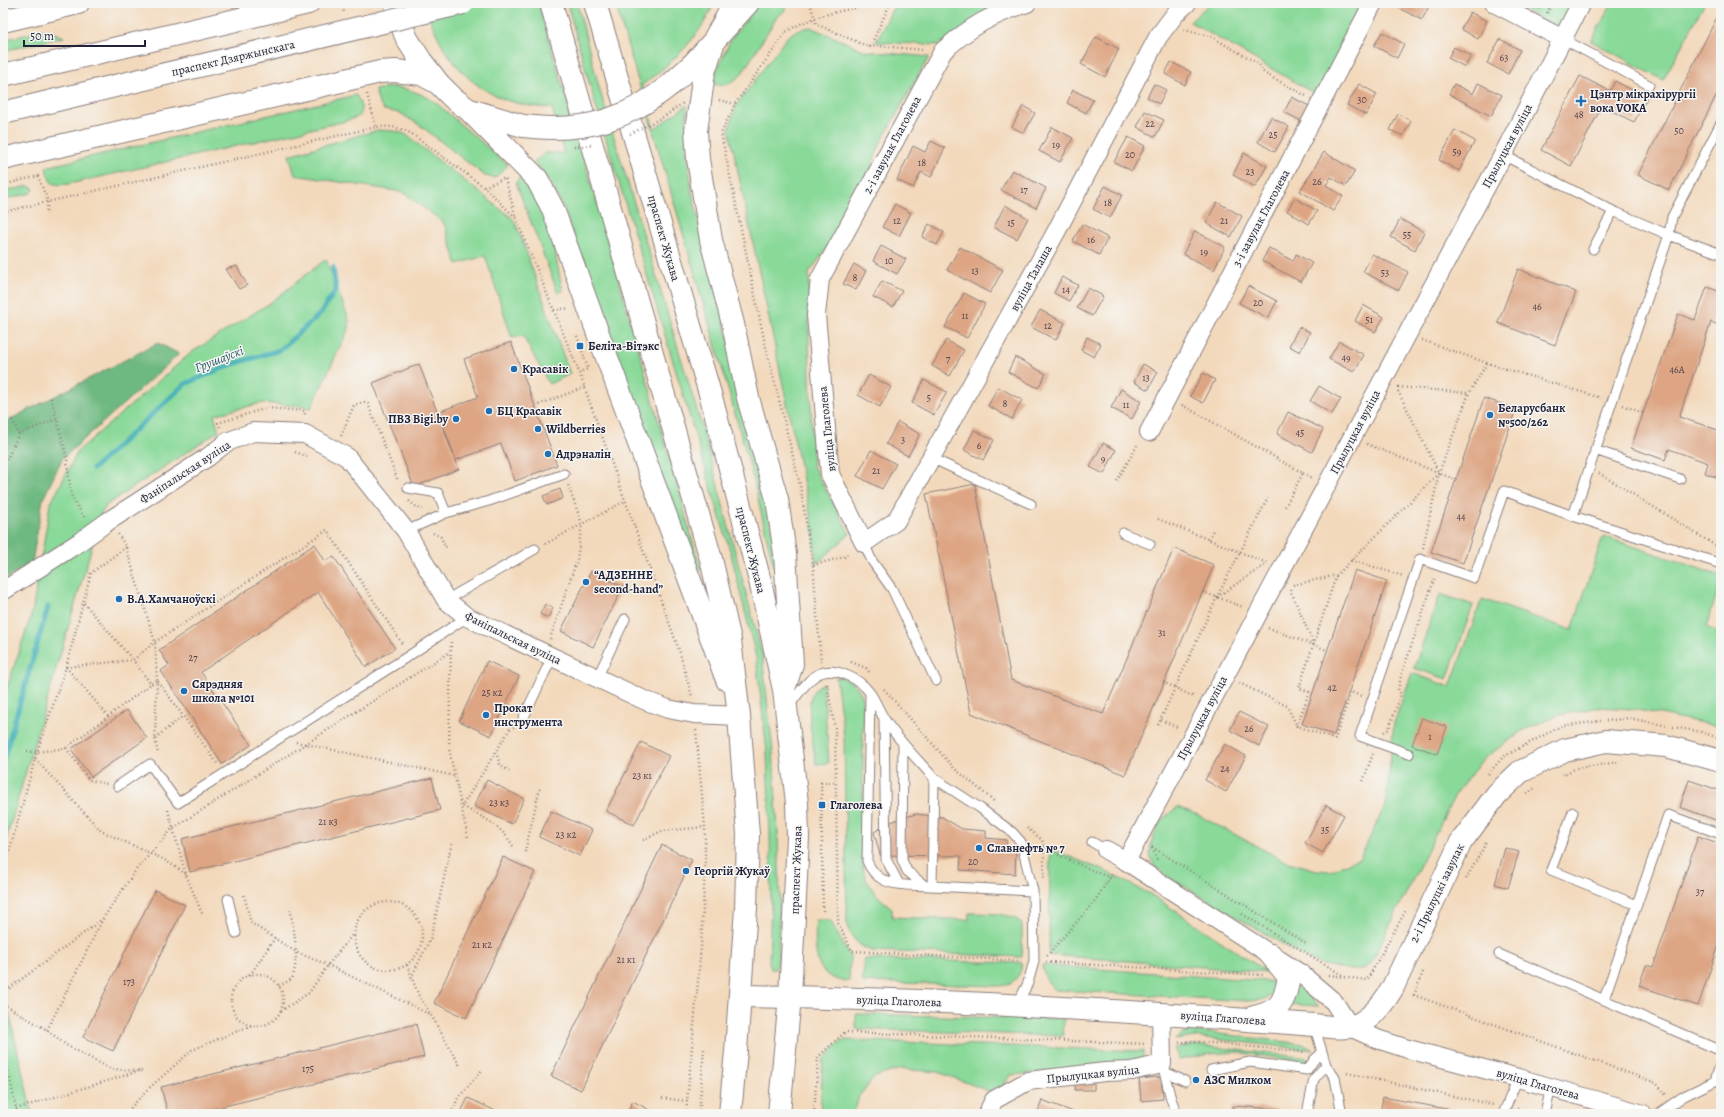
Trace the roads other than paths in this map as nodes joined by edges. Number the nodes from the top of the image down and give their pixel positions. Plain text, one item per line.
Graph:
1 (78, 3) edge
2 (308, 3) edge
3 (396, 3) edge
4 (463, 3) edge
5 (551, 3) edge
6 (595, 3) edge
7 (732, 3) edge
8 (748, 3) edge
9 (1027, 3) edge
10 (1187, 3) edge
11 (1373, 3) edge
12 (1494, 3) edge
13 (1582, 3) edge
14 (3, 21) edge
15 (716, 38) junction
16 (1562, 38) junction
17 (3, 75) edge
18 (439, 84) junction
19 (1649, 85) dead end
20 (469, 110) junction
21 (3, 113) edge
22 (1721, 123) edge
23 (1503, 155) junction
24 (3, 159) edge
25 (1613, 211) junction
26 (1669, 235) junction
27 (1593, 249) dead end
28 (1721, 254) edge
29 (817, 332) joint
30 (1149, 432) road end
31 (1596, 450) junction
32 (931, 458) junction
33 (564, 474) road end
34 (1680, 479) dead end
35 (407, 492) road end
36 (1031, 504) dead end
37 (446, 513) junction
38 (1573, 516) junction
39 (406, 531) junction
40 (1123, 533) dead end
41 (864, 543) junction
42 (1150, 544) dead end
43 (535, 549) road end
44 (1721, 564) edge
45 (3, 591) edge
46 (446, 600) junction
47 (467, 617) junction
48 (625, 619) dead end
49 (552, 657) junction
50 (597, 678) junction
51 (936, 681) dead end
52 (870, 693) junction
53 (785, 700) junction
54 (738, 712) junction
55 (523, 719) road end
56 (884, 719) junction
57 (903, 744) junction
58 (1409, 754) dead end
59 (1721, 761) edge
60 (934, 778) junction
61 (118, 786) road end
62 (1574, 812) dead end
63 (1721, 834) edge
64 (899, 884) junction
65 (928, 885) junction
66 (1033, 891) junction
67 (228, 899) dead end
68 (1637, 905) junction
69 (236, 933) dead end
70 (1499, 954) dead end
71 (1271, 955) junction
72 (740, 996) junction
73 (790, 997) junction
74 (1604, 1000) junction
75 (1017, 1006) junction
76 (1161, 1013) junction
77 (1244, 1019) junction
78 (1314, 1024) junction
79 (1350, 1027) junction
80 (1721, 1051) edge
81 (1322, 1053) junction
82 (1721, 1062) edge
83 (1326, 1065) junction
84 (1164, 1068) junction
85 (1211, 1070) dead end
86 (1518, 1078) junction
87 (1185, 1081) dead end
88 (1718, 1083) edge
89 (1551, 1087) junction
90 (1504, 1110) edge
91 (730, 1114) edge
92 (779, 1114) edge
93 (987, 1114) edge
94 (1177, 1114) edge
95 (1307, 1114) edge
96 (1342, 1114) edge
97 (1545, 1114) edge
98 (1643, 1114) edge
99 (1658, 1114) edge

1 - 14 main road
2 - 17 main road
3 - 18 main road
4 - 21 main road, праспект Дзяржынскага, bridge
5 - 54 main road
6 - 53 main road, праспект Жукава
7 - 15 main road
8 - 15 main road
9 - 29 street, 2-і завулак Глаголева
10 - 32 street, вуліца Талаша
11 - 30 street, 3-і завулак Глаголева
12 - 16 street
13 - 16 street, Прылуцкая вуліца
15 - 20 main road, bridge
15 - 53 main road
16 - 19 lane
16 - 23 street, Прылуцкая вуліца
18 - 20 main road
18 - 24 main road
20 - 54 main road
22 - 26 lane
23 - 25 lane
23 - 71 street, Прылуцкая вуліца
25 - 26 lane
25 - 27 lane
26 - 28 lane
26 - 31 lane
29 - 41 street, вуліца Глаголева
31 - 34 lane
31 - 38 lane
32 - 36 lane
32 - 41 street, вуліца Талаша
33 - 37 lane
35 - 37 lane
37 - 39 lane
38 - 44 lane
38 - 58 lane
39 - 45 street, Фаніпальская вуліца
39 - 46 street, Фаніпальская вуліца
40 - 42 lane
41 - 51 lane
43 - 46 lane
46 - 47 street, Фаніпальская вуліца
47 - 49 street, Фаніпальская вуліца
47 - 61 lane
48 - 50 lane
49 - 50 street, Фаніпальская вуліца
49 - 55 lane
50 - 54 street, Фаніпальская вуліца
52 - 53 lane
52 - 56 lane
52 - 64 lane
53 - 73 main road, праспект Жукава
54 - 72 main road
56 - 57 lane
56 - 64 lane
57 - 60 lane
57 - 65 lane
59 - 79 main road, 2-і Прылуцкі завулак
60 - 65 lane
60 - 66 lane
62 - 68 lane
63 - 68 lane
64 - 65 lane
65 - 66 lane
66 - 75 lane
67 - 69 lane
68 - 74 lane
70 - 74 lane
71 - 77 main road
71 - 79 street
72 - 73 main road
72 - 91 main road
73 - 75 main road, вуліца Глаголева
73 - 92 main road, праспект Жукава
74 - 80 lane
75 - 76 main road, вуліца Глаголева
76 - 77 main road, вуліца Глаголева
76 - 84 street
77 - 78 main road, вуліца Глаголева
78 - 79 main road, вуліца Глаголева
78 - 81 lane
79 - 86 street, вуліца Глаголева
81 - 83 lane
81 - 85 lane
82 - 88 lane
83 - 95 lane
83 - 96 lane
84 - 87 lane
84 - 93 street, Прылуцкая вуліца
84 - 94 lane
86 - 89 street, вуліца Глаголева
86 - 90 lane
88 - 99 lane
89 - 97 lane
89 - 98 street, вуліца Глаголева

